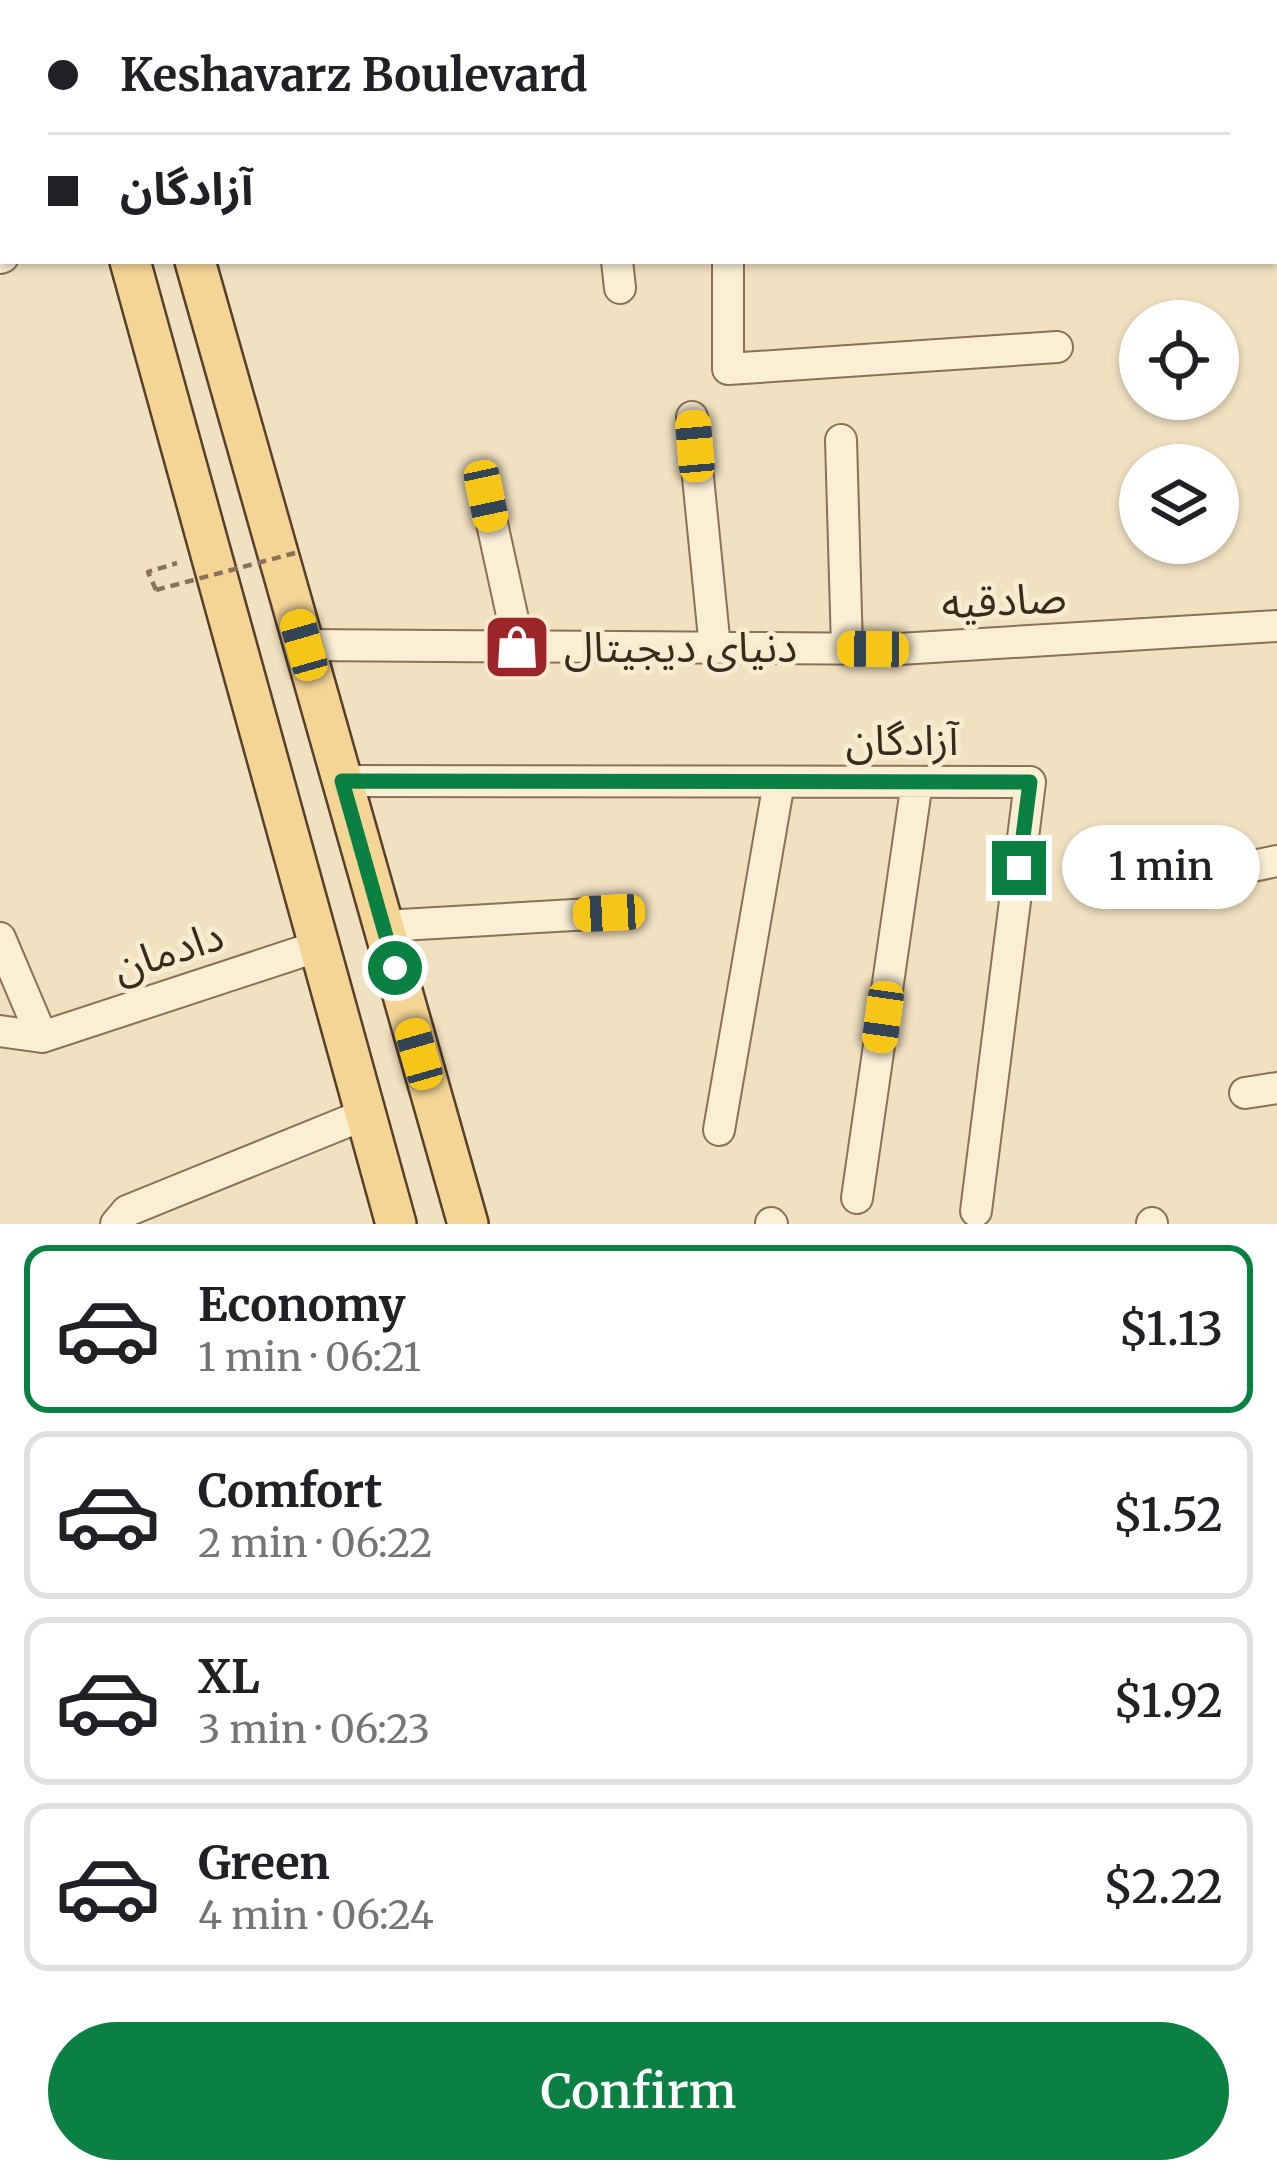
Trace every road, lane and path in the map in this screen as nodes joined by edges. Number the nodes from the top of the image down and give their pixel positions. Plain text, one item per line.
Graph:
1 (131, 264) edge
2 (196, 264) edge
3 (728, 264) edge
4 (1057, 347) dead end
5 (692, 417) dead end
6 (841, 440) dead end
7 (486, 496) dead end
8 (295, 553) dead end
9 (148, 572) dead end
10 (1277, 626) edge
11 (304, 645) junction
12 (519, 646) junction
13 (715, 648) junction
14 (847, 648) junction
15 (342, 781) junction
16 (779, 782) junction
17 (917, 782) junction
18 (1277, 861) edge
19 (1200, 877) dead end
20 (609, 913) dead end
21 (383, 926) junction
22 (0, 938) edge
23 (319, 946) junction
24 (0, 1030) edge
25 (42, 1037) junction
26 (1277, 1088) edge
27 (1245, 1093) dead end
28 (366, 1114) junction
29 (719, 1130) dead end
30 (857, 1198) dead end
31 (976, 1211) dead end
32 (116, 1224) edge
33 (396, 1224) edge
34 (468, 1224) edge

1 - 23 main road
2 - 11 main road
3 - 4 street
5 - 13 street
6 - 14 street
7 - 12 street
8 - 9 path, bridge
10 - 14 street, صادقیه
11 - 12 street, صادقیه
11 - 15 main road
12 - 13 street, صادقیه
13 - 14 street, صادقیه
15 - 16 street, آزادگان
15 - 21 main road
16 - 17 street, آزادگان
16 - 29 street
17 - 30 street
17 - 31 street, آزادگان
18 - 19 street
20 - 21 street
21 - 34 main road
22 - 25 street
23 - 25 street, دادمان
23 - 28 main road
24 - 25 street, دادمان
26 - 27 street
28 - 32 street
28 - 33 main road

